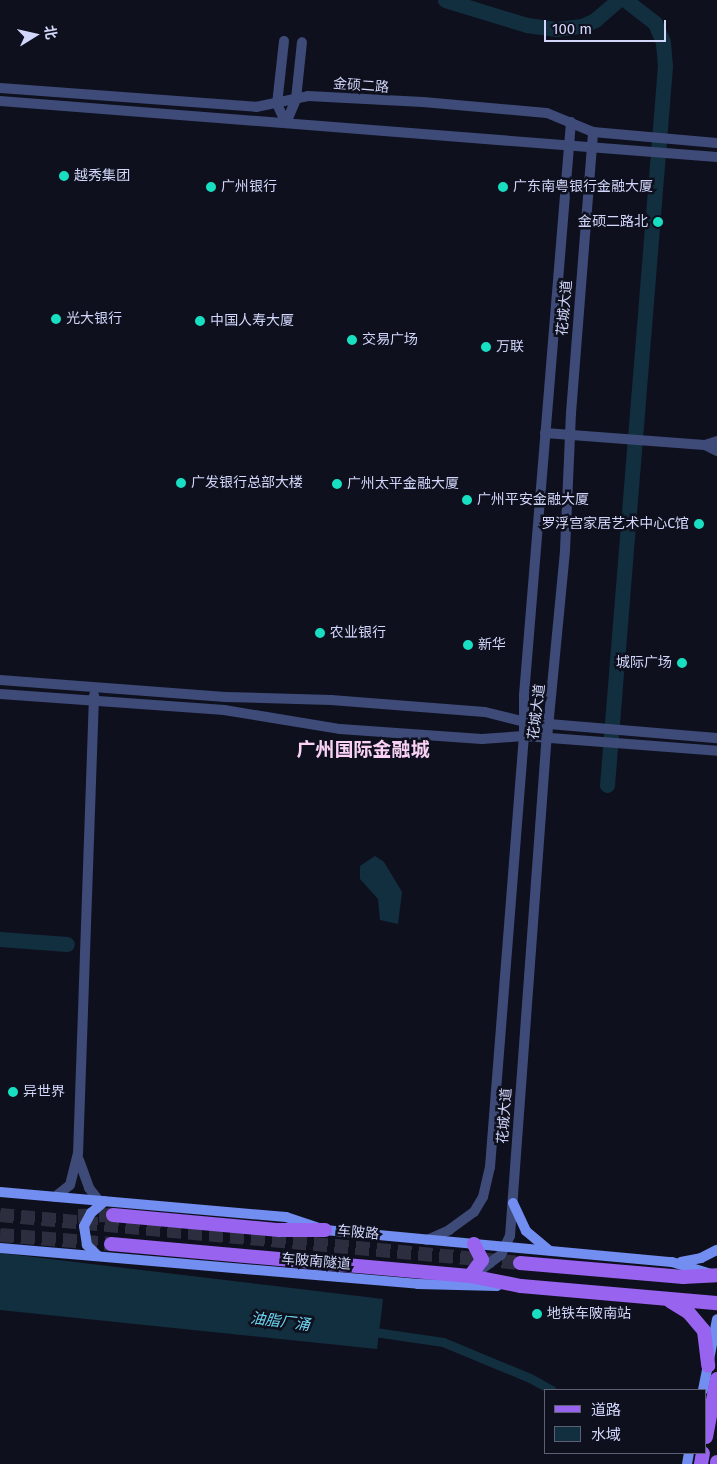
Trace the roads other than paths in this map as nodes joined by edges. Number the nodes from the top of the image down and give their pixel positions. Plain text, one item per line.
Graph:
1 (284, 41) dead end
2 (302, 42) dead end
3 (0, 88) edge
4 (296, 99) junction
5 (0, 101) edge
6 (278, 104) junction
7 (571, 122) junction
8 (286, 123) junction
9 (593, 132) junction
10 (717, 143) edge
11 (569, 146) junction
12 (592, 146) junction
13 (717, 156) edge
14 (546, 433) junction
15 (569, 435) junction
16 (717, 441) edge
17 (705, 445) junction
18 (717, 451) edge
19 (0, 680) edge
20 (94, 687) junction
21 (0, 694) edge
22 (93, 701) junction
23 (525, 722) junction
24 (551, 724) junction
25 (524, 736) junction
26 (547, 738) junction
27 (717, 738) edge
28 (717, 751) edge
29 (78, 1154) junction
30 (0, 1192) edge
31 (55, 1197) junction
32 (102, 1201) junction
33 (513, 1203) junction
34 (114, 1215) tunnel mouth
35 (325, 1230) junction
36 (427, 1240) junction
37 (111, 1244) tunnel mouth
38 (474, 1244) junction
39 (507, 1247) junction
40 (0, 1248) edge
41 (717, 1250) edge
42 (552, 1251) junction
43 (98, 1256) junction
44 (672, 1262) junction
45 (520, 1263) tunnel mouth
46 (714, 1274) edge
47 (470, 1276) junction
48 (521, 1286) junction
49 (660, 1298) junction
50 (717, 1303) edge
51 (717, 1319) edge
52 (712, 1372) edge
53 (704, 1389) edge
54 (707, 1426) edge

1 - 6 street
2 - 4 street
3 - 6 street, 金硕二路
4 - 6 street, 金硕二路
4 - 7 street, 金硕二路
4 - 8 street
5 - 8 street
6 - 8 street
7 - 9 street, 金硕二路
7 - 11 street, 花城大道
8 - 11 street
9 - 10 street, 金硕二路
9 - 12 street, 花城大道
11 - 12 street
11 - 14 street, 花城大道
12 - 13 street
12 - 15 street, 花城大道
14 - 15 street
14 - 23 street, 花城大道
15 - 17 street
15 - 24 street, 花城大道
16 - 17 street
17 - 18 street
19 - 20 street
20 - 22 street
20 - 23 street
21 - 22 street
22 - 25 street
22 - 29 street
23 - 24 street
23 - 25 street, 花城大道
24 - 26 street, 花城大道
24 - 27 street
25 - 26 street
25 - 36 street, 花城大道
26 - 28 street
26 - 33 street, 花城大道
29 - 31 street
29 - 32 street
30 - 31 main road, 车陂路
31 - 32 main road, 车陂路
32 - 35 main road, 车陂路
32 - 43 main road
33 - 39 street, 花城大道
33 - 42 main road
34 - 35 main road
35 - 36 main road, 车陂路
36 - 38 main road, 车陂路
37 - 47 main road, 车陂南隧道
38 - 39 main road, 车陂路
38 - 47 main road
39 - 42 main road, 车陂路
39 - 47 street
40 - 43 main road
41 - 44 main road
42 - 44 main road, 车陂路
43 - 48 main road
44 - 46 main road, 车陂路
45 - 46 main road
47 - 48 main road, 车陂南隧道
48 - 49 main road
49 - 50 main road
49 - 52 main road
51 - 52 main road
52 - 53 main road
52 - 54 main road

